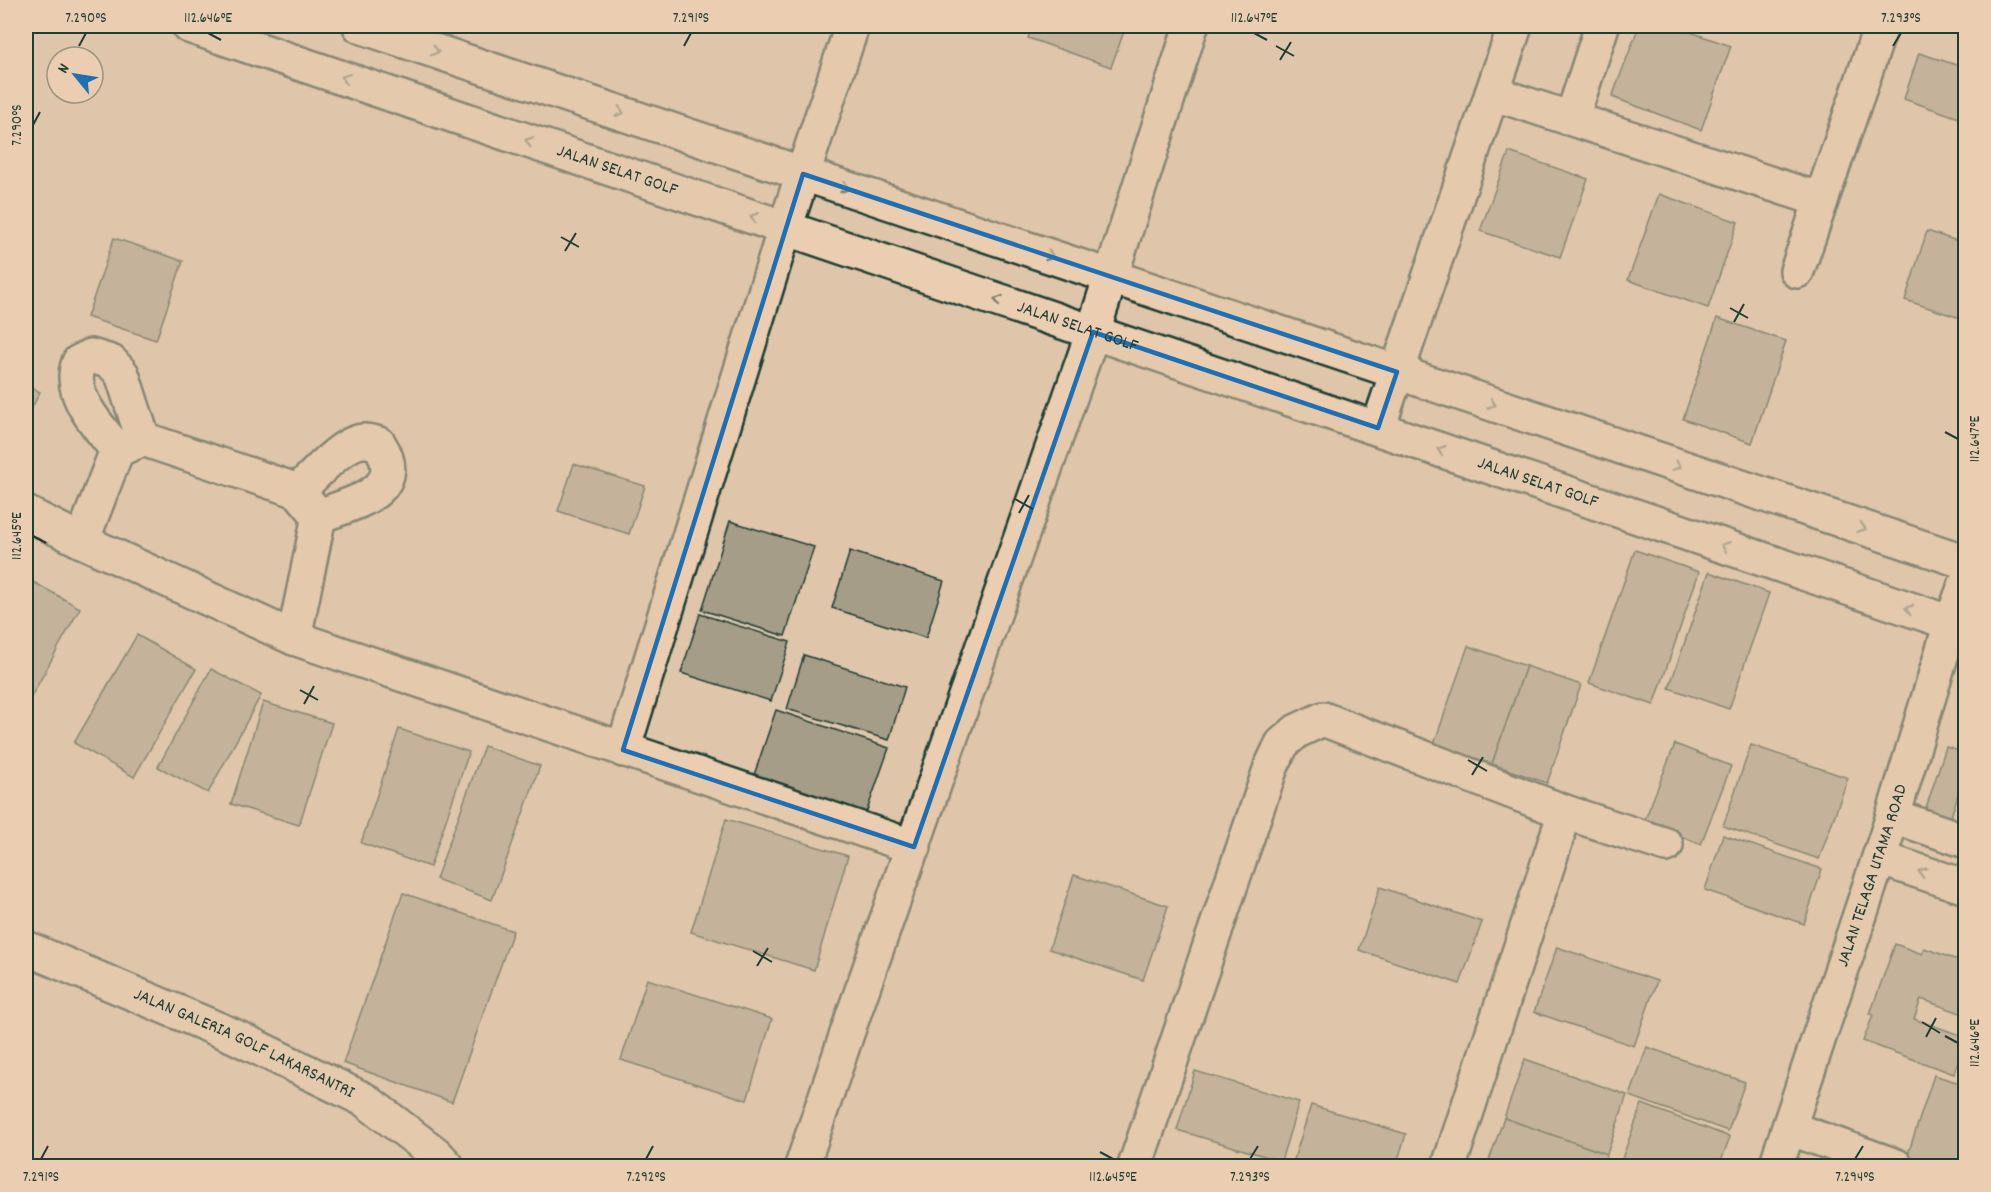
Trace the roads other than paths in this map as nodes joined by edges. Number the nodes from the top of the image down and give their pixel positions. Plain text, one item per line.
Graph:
1 (189, 26) edge
2 (360, 26) edge
3 (852, 26) edge
4 (1191, 26) edge
5 (1515, 26) edge
6 (1602, 26) edge
7 (1881, 26) edge
8 (1492, 93) junction
9 (1572, 118) junction
10 (803, 174) junction
11 (1821, 200) junction
12 (785, 228) junction
13 (1797, 271) dead end
14 (1112, 277) junction
15 (1094, 332) junction
16 (1397, 372) junction
17 (1378, 429) junction
18 (298, 490) junction
19 (26, 513) edge
20 (319, 516) junction
21 (82, 541) junction
22 (1965, 562) edge
23 (1965, 583) edge
24 (1958, 622) edge
25 (294, 638) junction
26 (622, 750) junction
27 (1565, 812) junction
28 (1893, 816) junction
29 (1965, 841) edge
30 (1666, 845) dead end
31 (914, 847) junction
32 (1879, 858) junction
33 (1965, 887) edge
34 (26, 948) edge
35 (1789, 1128) junction
36 (447, 1167) edge
37 (802, 1167) edge
38 (1136, 1167) edge
39 (1449, 1167) edge
40 (1776, 1167) edge
41 (1896, 1167) edge

12 -> 1 street, JALAN SELAT GOLF
2 -> 10 street
3 - 10 street
4 - 14 street
5 - 8 street
6 - 9 street
7 - 11 street
8 - 9 street
8 - 16 street
9 - 11 street
10 - 12 street
10 -> 14 street
11 - 13 street
15 -> 12 street, JALAN SELAT GOLF
12 - 26 street
14 - 15 street
14 - 16 street
15 - 17 street, JALAN SELAT GOLF
15 - 31 street
16 - 17 street
16 -> 22 street
24 -> 17 street, JALAN SELAT GOLF
18 - 20 street
18 - 20 street
18 - 21 street
19 - 21 street
20 - 25 street
21 - 25 street
23 - 24 street, JALAN TELAGA UTAMA ROAD
24 - 28 street, JALAN TELAGA UTAMA ROAD
25 - 26 street
26 - 31 street
27 - 30 street
27 - 38 street
27 - 39 street
28 - 29 street
28 - 32 street, JALAN TELAGA UTAMA ROAD
31 - 37 street
33 -> 32 street
32 - 35 street, JALAN TELAGA UTAMA ROAD
34 - 36 street, JALAN GALERIA GOLF LAKARSANTRI
35 - 40 street, JALAN TELAGA UTAMA ROAD
35 - 41 street

